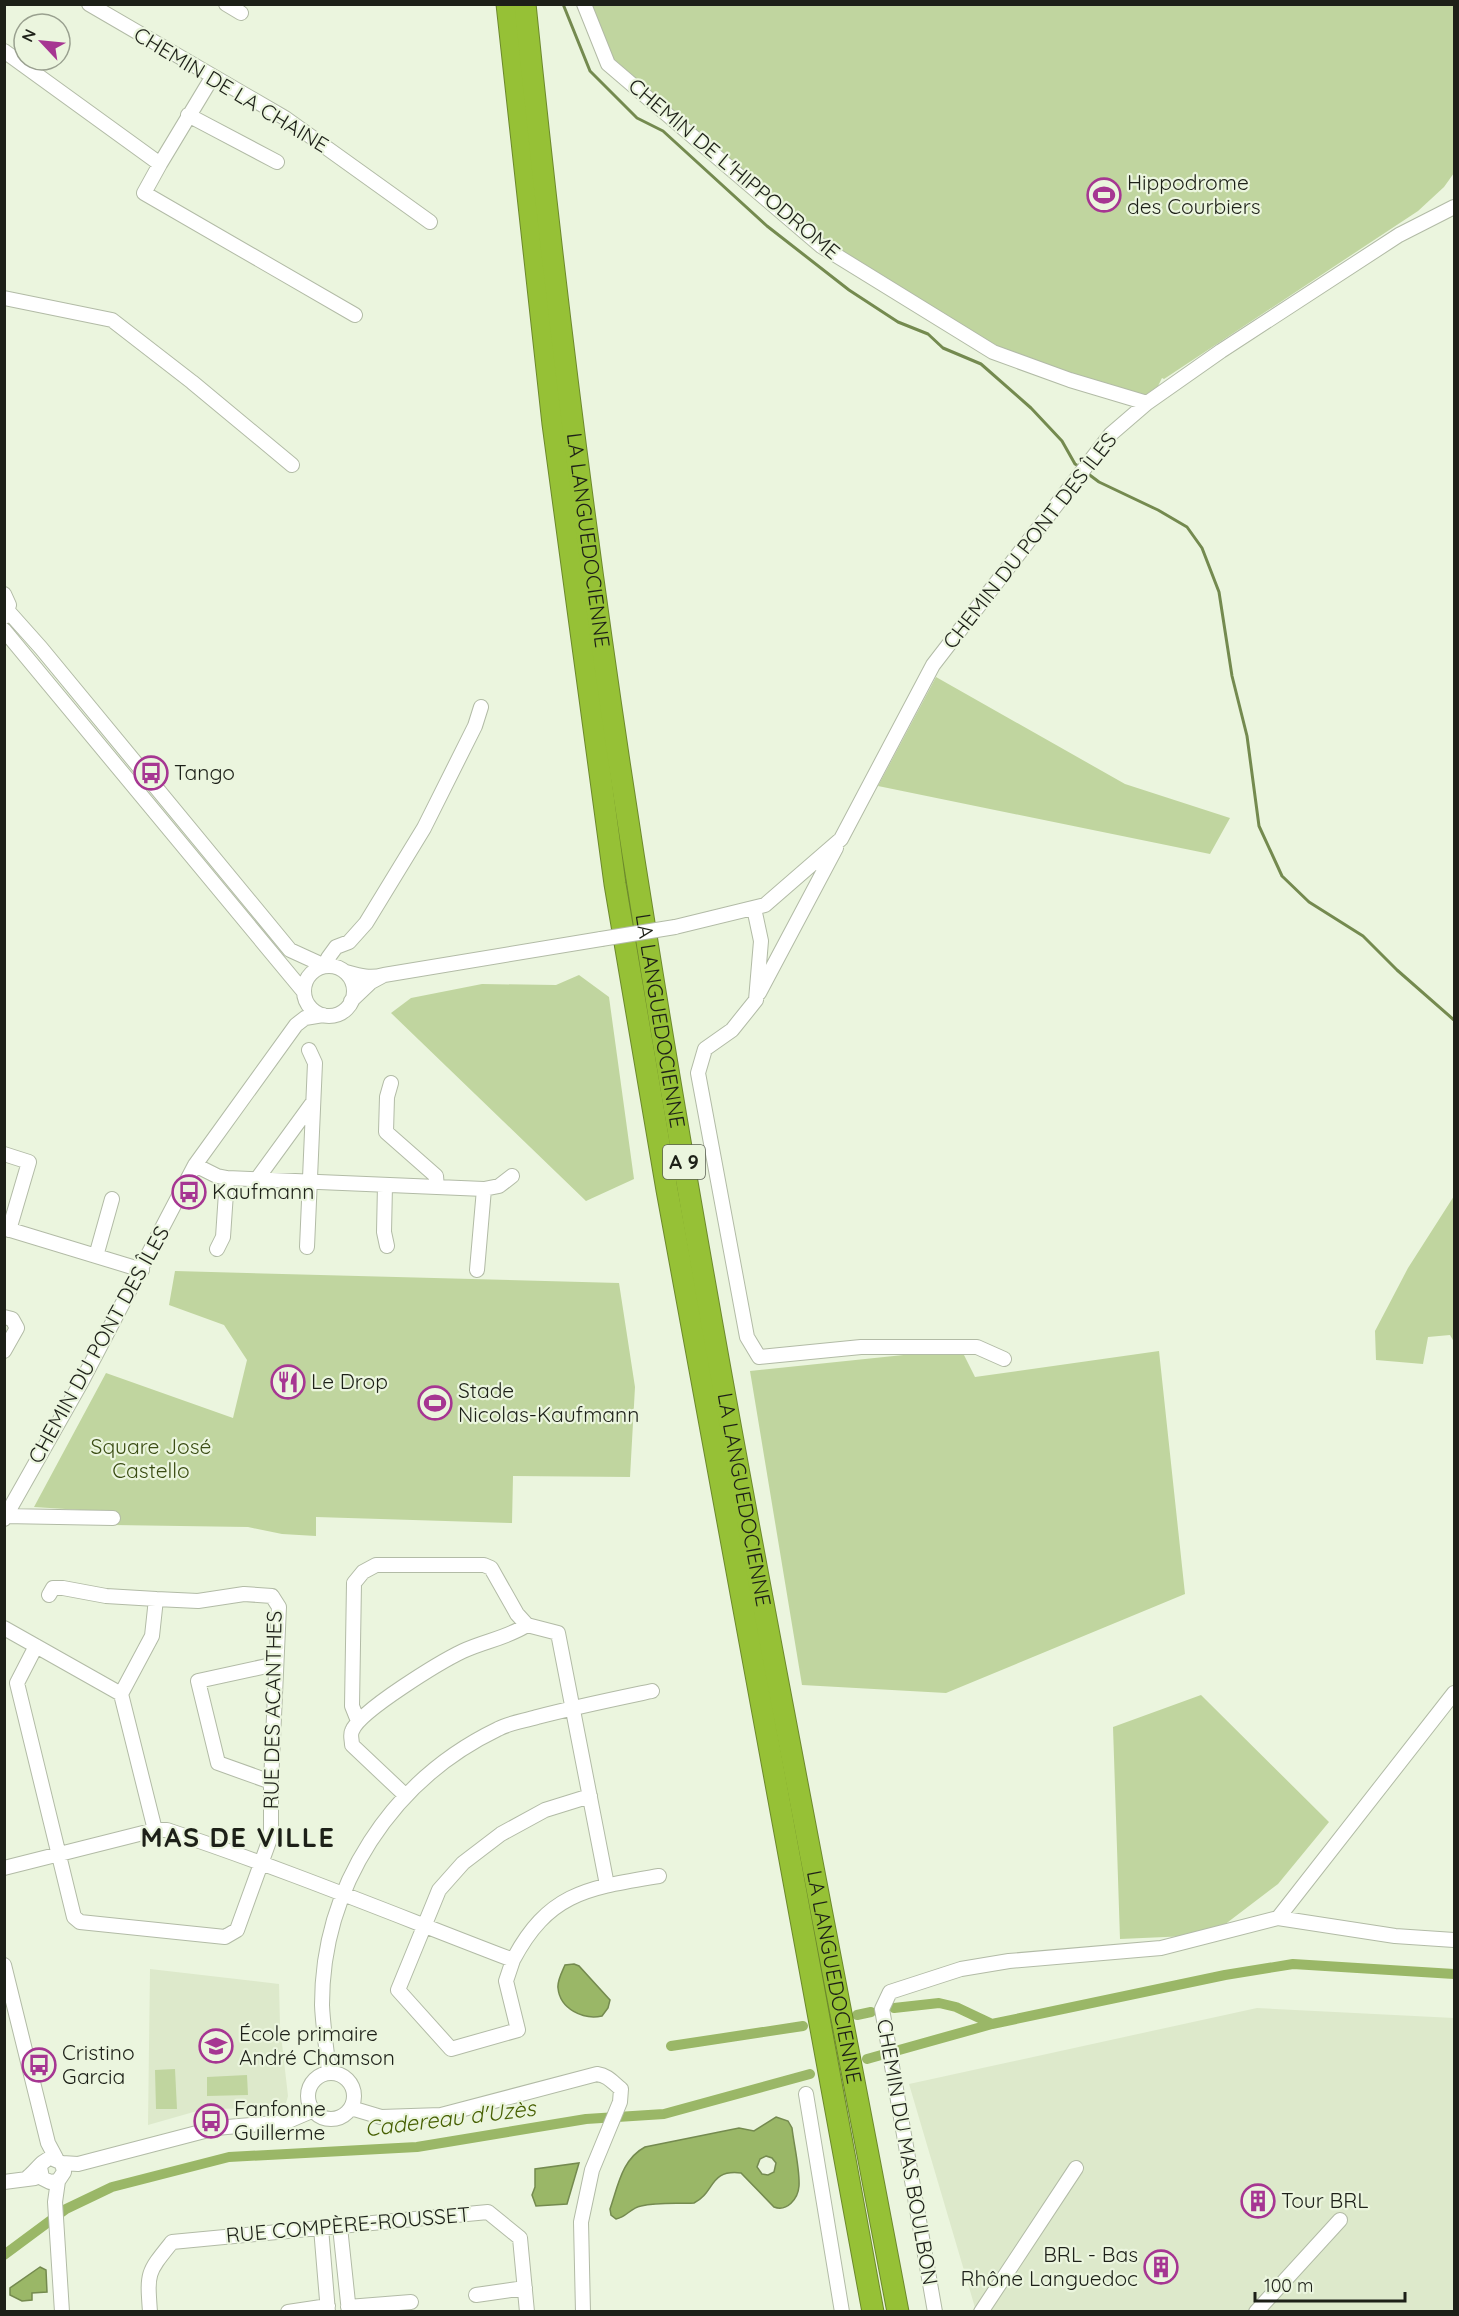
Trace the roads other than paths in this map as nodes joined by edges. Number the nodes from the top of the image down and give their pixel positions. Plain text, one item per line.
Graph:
1 (89, 4) edge
2 (226, 4) edge
3 (507, 4) edge
4 (525, 4) edge
5 (584, 4) edge
6 (241, 13) dead end
7 (4, 51) edge
8 (213, 76) junction
9 (188, 115) junction
10 (276, 162) dead end
11 (160, 164) junction
12 (1455, 207) edge
13 (430, 222) dead end
14 (4, 298) edge
15 (355, 315) dead end
16 (1146, 403) junction
17 (292, 465) dead end
18 (4, 594) edge
19 (6, 614) edge
20 (4, 630) edge
21 (481, 707) dead end
22 (841, 839) junction
23 (754, 908) junction
24 (327, 966) junction
25 (346, 972) junction
26 (384, 975) junction
27 (304, 994) junction
28 (756, 1000) junction
29 (351, 1001) junction
30 (323, 1015) junction
31 (297, 1024) junction
32 (309, 1050) dead end
33 (391, 1083) dead end
34 (313, 1102) junction
35 (4, 1154) edge
36 (195, 1165) junction
37 (512, 1176) dead end
38 (227, 1178) junction
39 (257, 1179) junction
40 (310, 1181) junction
41 (385, 1185) junction
42 (438, 1187) junction
43 (484, 1189) junction
44 (112, 1199) dead end
45 (7, 1229) edge
46 (387, 1246) dead end
47 (307, 1247) dead end
48 (217, 1249) dead end
49 (96, 1256) junction
50 (477, 1269) dead end
51 (142, 1270) junction
52 (4, 1317) edge
53 (4, 1351) edge
54 (1004, 1359) dead end
55 (5, 1517) edge
56 (113, 1518) dead end
57 (49, 1595) dead end
58 (156, 1599) junction
59 (527, 1625) junction
60 (4, 1628) edge
61 (36, 1647) junction
62 (276, 1664) junction
63 (652, 1691) dead end
64 (1455, 1693) edge
65 (121, 1694) junction
66 (572, 1708) junction
67 (358, 1721) junction
68 (271, 1782) junction
69 (406, 1796) junction
70 (590, 1796) junction
71 (155, 1830) junction
72 (59, 1855) junction
73 (261, 1864) junction
74 (4, 1868) edge
75 (659, 1876) dead end
76 (607, 1885) junction
77 (342, 1894) junction
78 (1278, 1918) junction
79 (423, 1925) junction
80 (1455, 1940) edge
81 (513, 1960) junction
82 (4, 1965) edge
83 (329, 2073) junction
84 (806, 2094) dead end
85 (351, 2108) junction
86 (314, 2110) junction
87 (1076, 2169) dead end
88 (49, 2171) junction
89 (4, 2182) edge
90 (1340, 2220) dead end
91 (340, 2227) junction
92 (321, 2228) junction
93 (525, 2289) junction
94 (476, 2295) dead end
95 (411, 2302) dead end
96 (328, 2309) edge
97 (349, 2309) edge
98 (62, 2312) edge
99 (150, 2312) edge
100 (288, 2312) edge
101 (527, 2312) edge
102 (583, 2312) edge
103 (842, 2312) edge
104 (873, 2312) edge
105 (898, 2312) edge
106 (935, 2312) edge
107 (981, 2312) edge
108 (1256, 2312) edge

1 - 8 street, CHEMIN DE LA CHAINE
2 - 6 street
3 - 104 highway, LA LANGUEDOCIENNE / A 9
4 - 105 highway, LA LANGUEDOCIENNE / A 9
5 - 16 street, CHEMIN DE L'HIPPODROME
7 - 11 street
8 - 9 street
8 - 13 street, CHEMIN DE LA CHAINE
9 - 10 street
9 - 11 street
11 - 15 street
12 - 16 street, CHEMIN DU PONT DES ÎLES
14 - 17 street
16 - 22 street, CHEMIN DU PONT DES ÎLES
18 - 19 street
19 - 24 street
20 - 27 street
21 - 24 street
22 - 23 street, CHEMIN DU PONT DES ÎLES
22 - 28 street
23 - 26 street, CHEMIN DU PONT DES ÎLES, bridge
23 - 28 street
24 - 25 street
24 - 27 street
25 - 26 street, CHEMIN DU PONT DES ÎLES
25 - 29 street
26 - 29 street
27 - 30 street
27 - 31 street, CHEMIN DU PONT DES ÎLES
28 - 54 street
29 - 30 street
30 - 31 street
31 - 36 street, CHEMIN DU PONT DES ÎLES
32 - 34 street
33 - 42 street
34 - 39 street
34 - 40 street
35 - 45 street
36 - 38 street
36 - 51 street, CHEMIN DU PONT DES ÎLES
37 - 43 street
38 - 39 street
38 - 48 street
39 - 40 street
40 - 41 street
40 - 47 street
41 - 42 street
41 - 46 street
42 - 43 street
43 - 50 street
44 - 49 street
45 - 49 street
49 - 51 street
51 - 55 street, CHEMIN DU PONT DES ÎLES
52 - 53 street
55 - 56 street
57 - 58 street
58 - 62 street, RUE DES ACANTHES
58 - 65 street
59 - 66 street
59 - 67 street
59 - 67 street
60 - 61 street
61 - 65 street
61 - 72 street
62 - 68 street, RUE DES ACANTHES
62 - 68 street
63 - 66 street
64 - 78 street
65 - 71 street
66 - 69 street
66 - 70 street
67 - 69 street
68 - 73 street, RUE DES ACANTHES
69 - 77 street
70 - 76 street
70 - 79 street
71 - 72 street
71 - 73 street
72 - 73 street, RUE DES ACANTHES
72 - 74 street
73 - 77 street
75 - 76 street
76 - 81 street
77 - 79 street
77 - 83 street
78 - 80 street
78 - 106 street, CHEMIN DU MAS BOULBON
79 - 81 street
79 - 81 street
82 - 88 street
83 - 85 street
83 - 86 street
84 - 103 street
85 - 86 street
85 - 102 street
86 - 88 street
87 - 107 street
88 - 89 street
88 - 98 street
90 - 108 street
91 - 92 street, RUE COMPÈRE-ROUSSET
91 - 93 street, RUE COMPÈRE-ROUSSET
91 - 97 street
92 - 96 street
92 - 99 street, RUE COMPÈRE-ROUSSET
93 - 94 street
93 - 101 street, RUE COMPÈRE-ROUSSET
95 - 97 street
96 - 100 street

